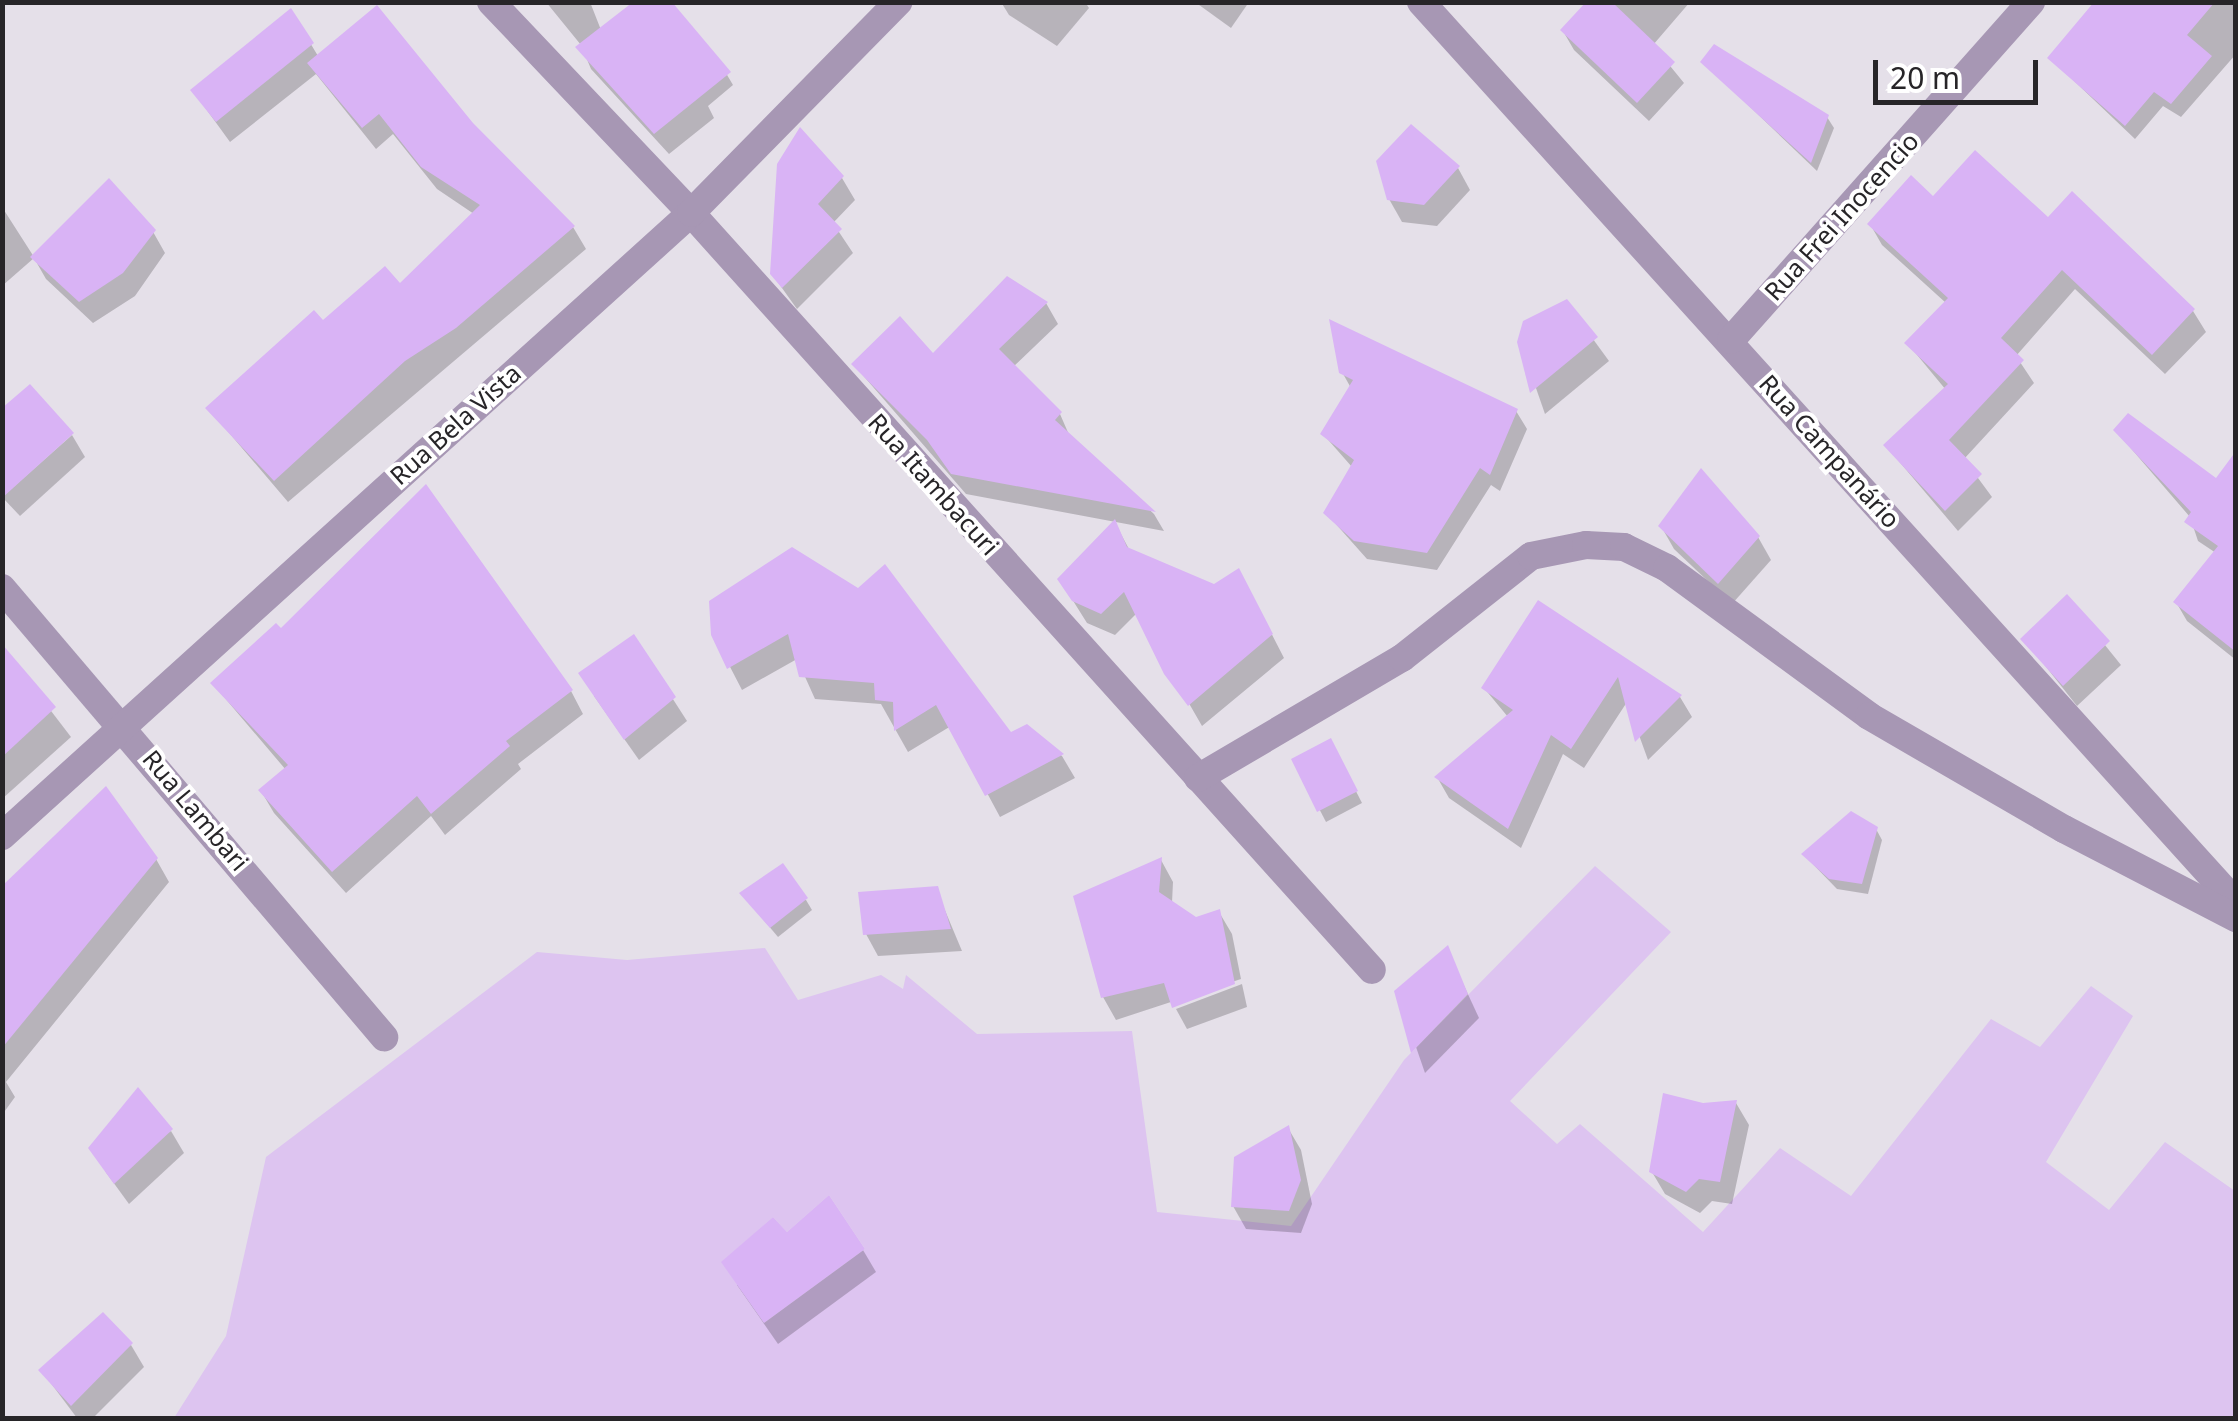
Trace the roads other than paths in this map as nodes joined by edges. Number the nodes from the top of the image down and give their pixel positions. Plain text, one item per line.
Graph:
1 (492, 2) edge
2 (898, 2) edge
3 (1421, 2) edge
4 (2031, 2) edge
5 (691, 213) junction
6 (1731, 340) junction
7 (2, 588) edge
8 (122, 722) junction
9 (1198, 778) junction
10 (2, 836) edge
11 (2236, 903) edge
12 (2236, 918) edge
13 (1372, 970) dead end
14 (384, 1038) dead end

1 - 5 street, Rua Itambacuri
2 - 5 street, Rua Bela Vista
3 - 6 street, Rua Campanário
4 - 6 street, Rua Frei Inocencio
5 - 8 street, Rua Bela Vista
5 - 9 street, Rua Itambacuri
6 - 11 street, Rua Campanário
7 - 8 street, Rua Lambari
8 - 10 street, Rua Bela Vista
8 - 14 street, Rua Lambari
9 - 12 street
9 - 13 street, Rua Itambacuri

